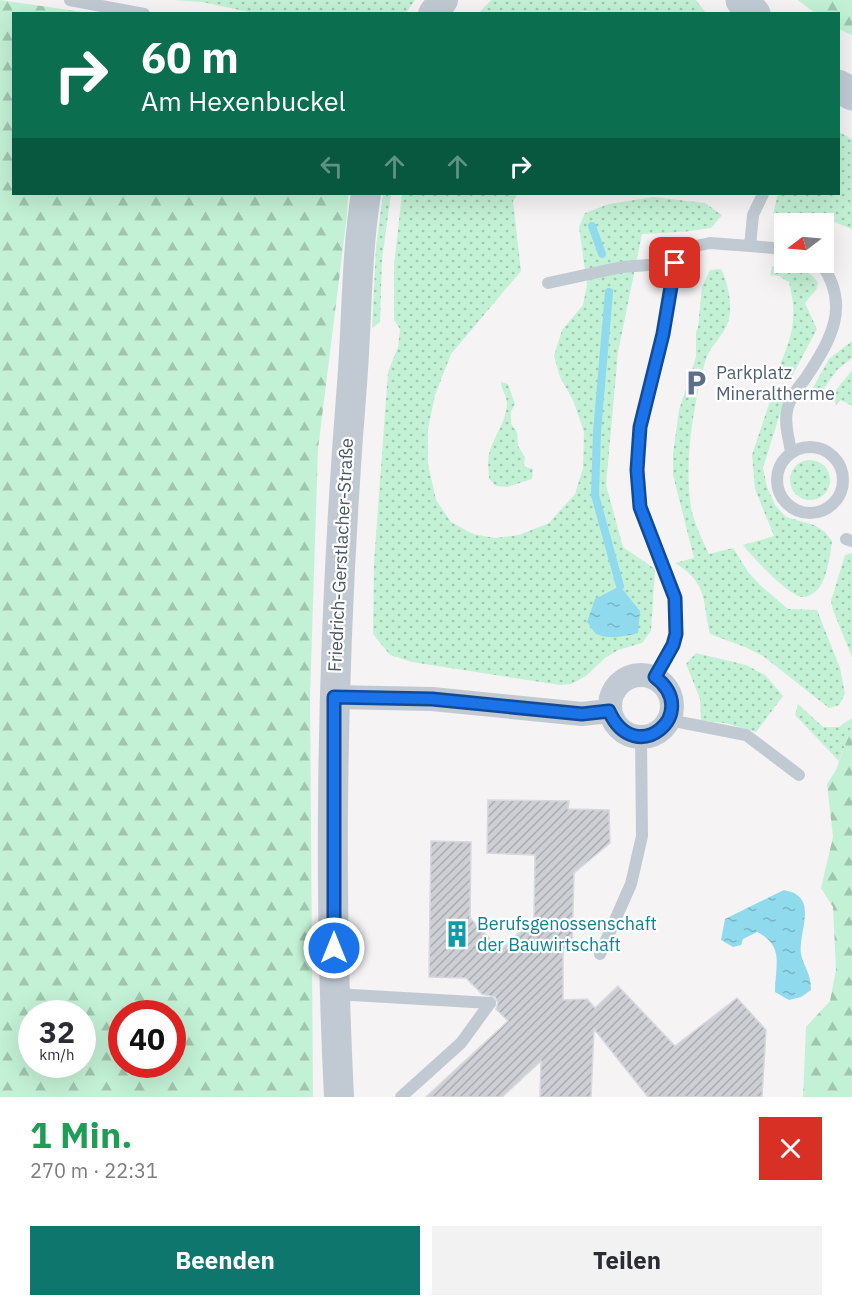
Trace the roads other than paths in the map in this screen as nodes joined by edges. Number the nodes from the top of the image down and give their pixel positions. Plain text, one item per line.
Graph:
1 (70, 0) edge
2 (742, 0) edge
3 (133, 12) edge
4 (752, 12) edge
5 (366, 195) edge
6 (763, 195) edge
7 (750, 246) junction
8 (774, 248) edge
9 (675, 263) junction
10 (828, 273) edge
11 (548, 283) dead end
12 (791, 452) junction
13 (655, 677) junction
14 (334, 697) junction
15 (609, 711) junction
16 (669, 720) junction
17 (641, 737) junction
18 (799, 775) dead end
19 (600, 954) dead end
20 (334, 994) junction
21 (339, 1097) edge
22 (401, 1097) edge

1 - 3 lane
2 - 4 main road
5 - 14 street, Friedrich-Gerstlacher-Straße
6 - 7 lane
7 - 8 lane
7 - 9 lane
9 - 11 lane
9 - 13 lane
10 - 12 lane
12 - 12 lane
13 - 15 street
13 - 16 street
14 - 15 street
14 - 20 street, Friedrich-Gerstlacher-Straße
15 - 17 street
16 - 17 street
16 - 18 lane
17 - 19 lane
20 - 21 street, Friedrich-Gerstlacher-Straße
20 - 22 lane

